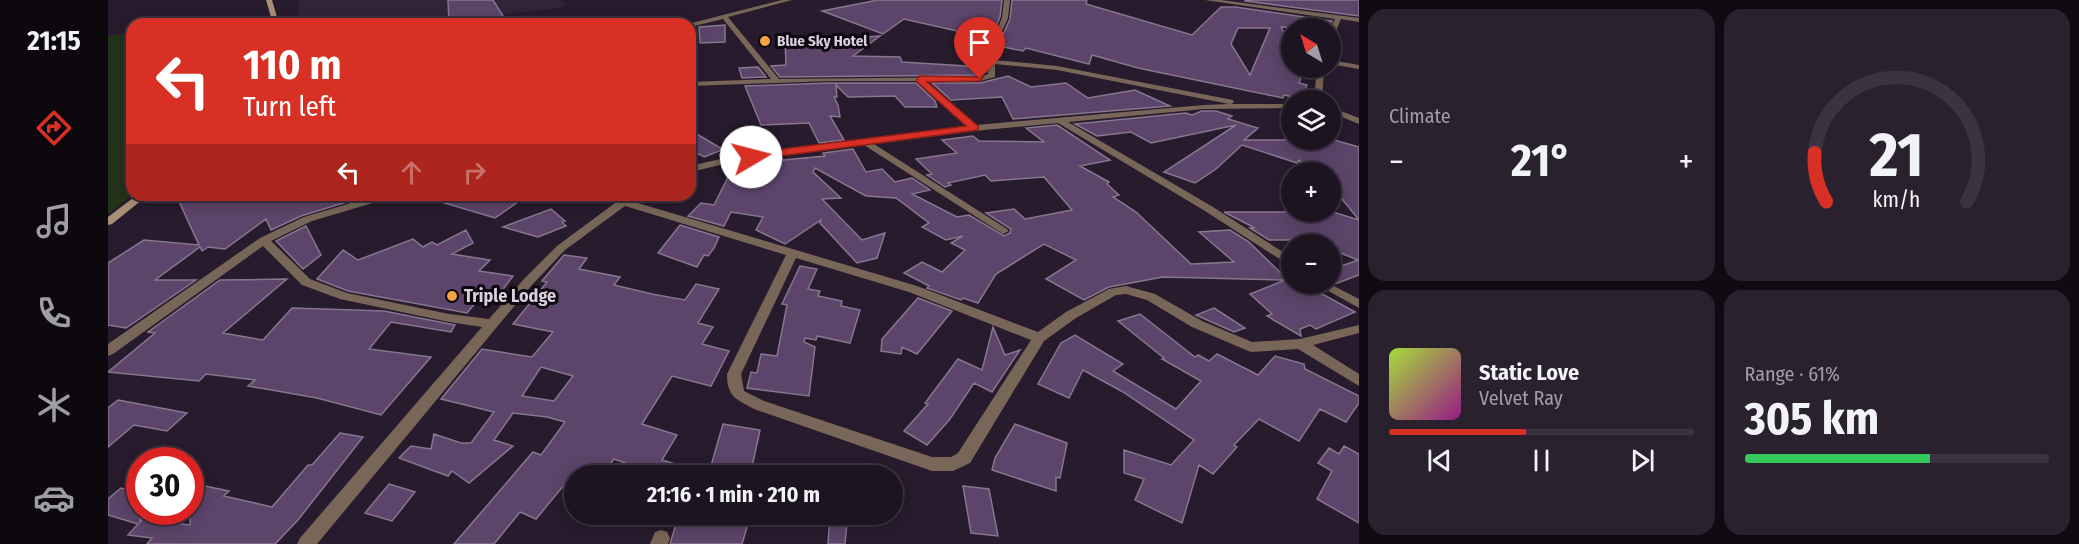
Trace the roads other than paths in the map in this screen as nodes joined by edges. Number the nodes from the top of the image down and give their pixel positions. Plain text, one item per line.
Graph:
1 (269, 0) edge
2 (789, 0) edge
3 (1007, 0) edge
4 (1208, 0) edge
5 (724, 16) junction
6 (274, 18) edge
7 (1331, 18) edge
8 (1341, 19) edge
9 (1359, 20) edge
10 (696, 23) edge
11 (992, 62) junction
12 (1341, 64) edge
13 (1359, 68) edge
14 (919, 79) junction
15 (777, 81) junction
16 (696, 84) edge
17 (1246, 106) junction
18 (1281, 106) edge
19 (1281, 112) edge
20 (1341, 114) edge
21 (1059, 120) junction
22 (1341, 120) edge
23 (1359, 122) edge
24 (974, 128) junction
25 (864, 141) junction
26 (696, 168) edge
27 (135, 201) edge
28 (369, 201) edge
29 (623, 201) edge
30 (636, 201) edge
31 (108, 222) edge
32 (1003, 231) dead end
33 (264, 240) junction
34 (793, 252) junction
35 (1281, 257) edge
36 (1341, 294) edge
37 (1359, 304) edge
38 (494, 324) junction
39 (1359, 329) edge
40 (1039, 338) junction
41 (1300, 344) junction
42 (108, 351) edge
43 (1359, 381) edge
44 (306, 544) edge

1 - 6 street
2 - 5 street
3 - 11 street
4 - 7 street
5 - 10 street
5 - 15 street
8 - 9 street
11 - 14 street
11 - 17 street
12 - 13 street
14 - 15 street
14 - 24 street
15 - 16 street
17 - 18 street
17 - 19 street
17 - 21 street
20 - 23 street
21 - 24 street
21 - 35 street
22 - 23 street
24 - 25 street
25 - 26 street
25 - 32 street
27 - 31 street
28 - 33 street
29 - 38 street
30 - 34 street
33 - 38 street
33 - 42 street
34 - 40 street
34 - 40 street
36 - 37 street
38 - 44 street
39 - 41 street
40 - 41 street
41 - 43 street

